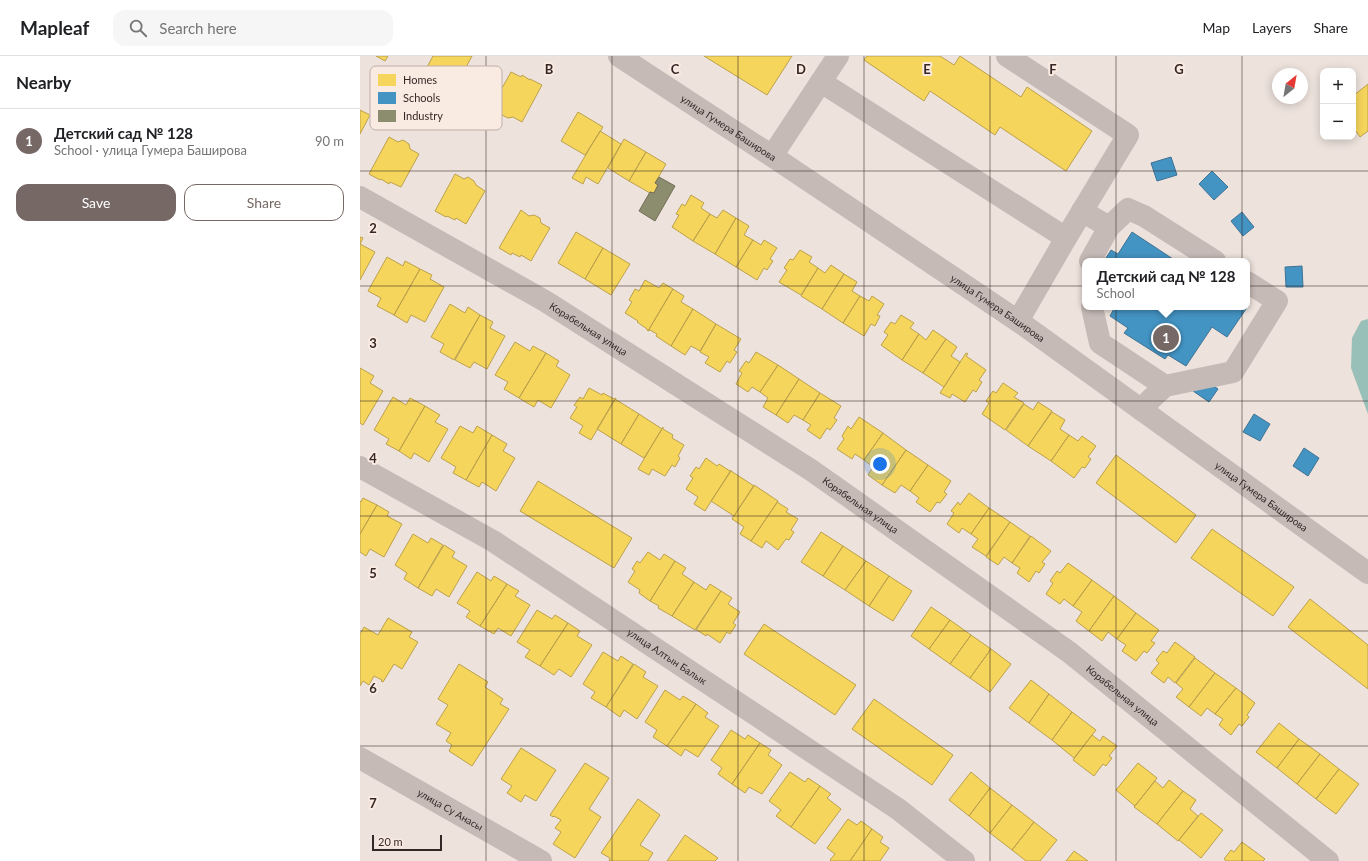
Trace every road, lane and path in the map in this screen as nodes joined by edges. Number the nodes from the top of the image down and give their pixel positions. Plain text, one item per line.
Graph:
1 (619, 56) edge
2 (838, 56) edge
3 (1007, 56) edge
4 (821, 82) junction
5 (772, 156) junction
6 (360, 197) edge
7 (1082, 211) junction
8 (1109, 227) junction
9 (1066, 238) junction
10 (1092, 258) edge
11 (1210, 258) edge
12 (1250, 284) edge
13 (1093, 310) edge
14 (1018, 321) junction
15 (1165, 386) junction
16 (1143, 411) junction
17 (360, 467) edge
18 (1368, 574) edge
19 (360, 758) edge
20 (541, 861) edge
21 (964, 861) edge
22 (1328, 861) edge

1 - 5 street, улица Гумера Баширова
2 - 4 street
3 - 7 street
4 - 5 street
4 - 9 street
5 - 14 street, улица Гумера Баширова
6 - 22 street, Корабельная улица
7 - 8 street
7 - 9 street
8 - 10 street
8 - 11 street
9 - 14 street
12 - 15 street
13 - 15 street
14 - 16 street, улица Гумера Баширова
15 - 16 street
16 - 18 street, улица Гумера Баширова
17 - 21 street, улица Алтын Балык
19 - 20 street, улица Су Анасы

